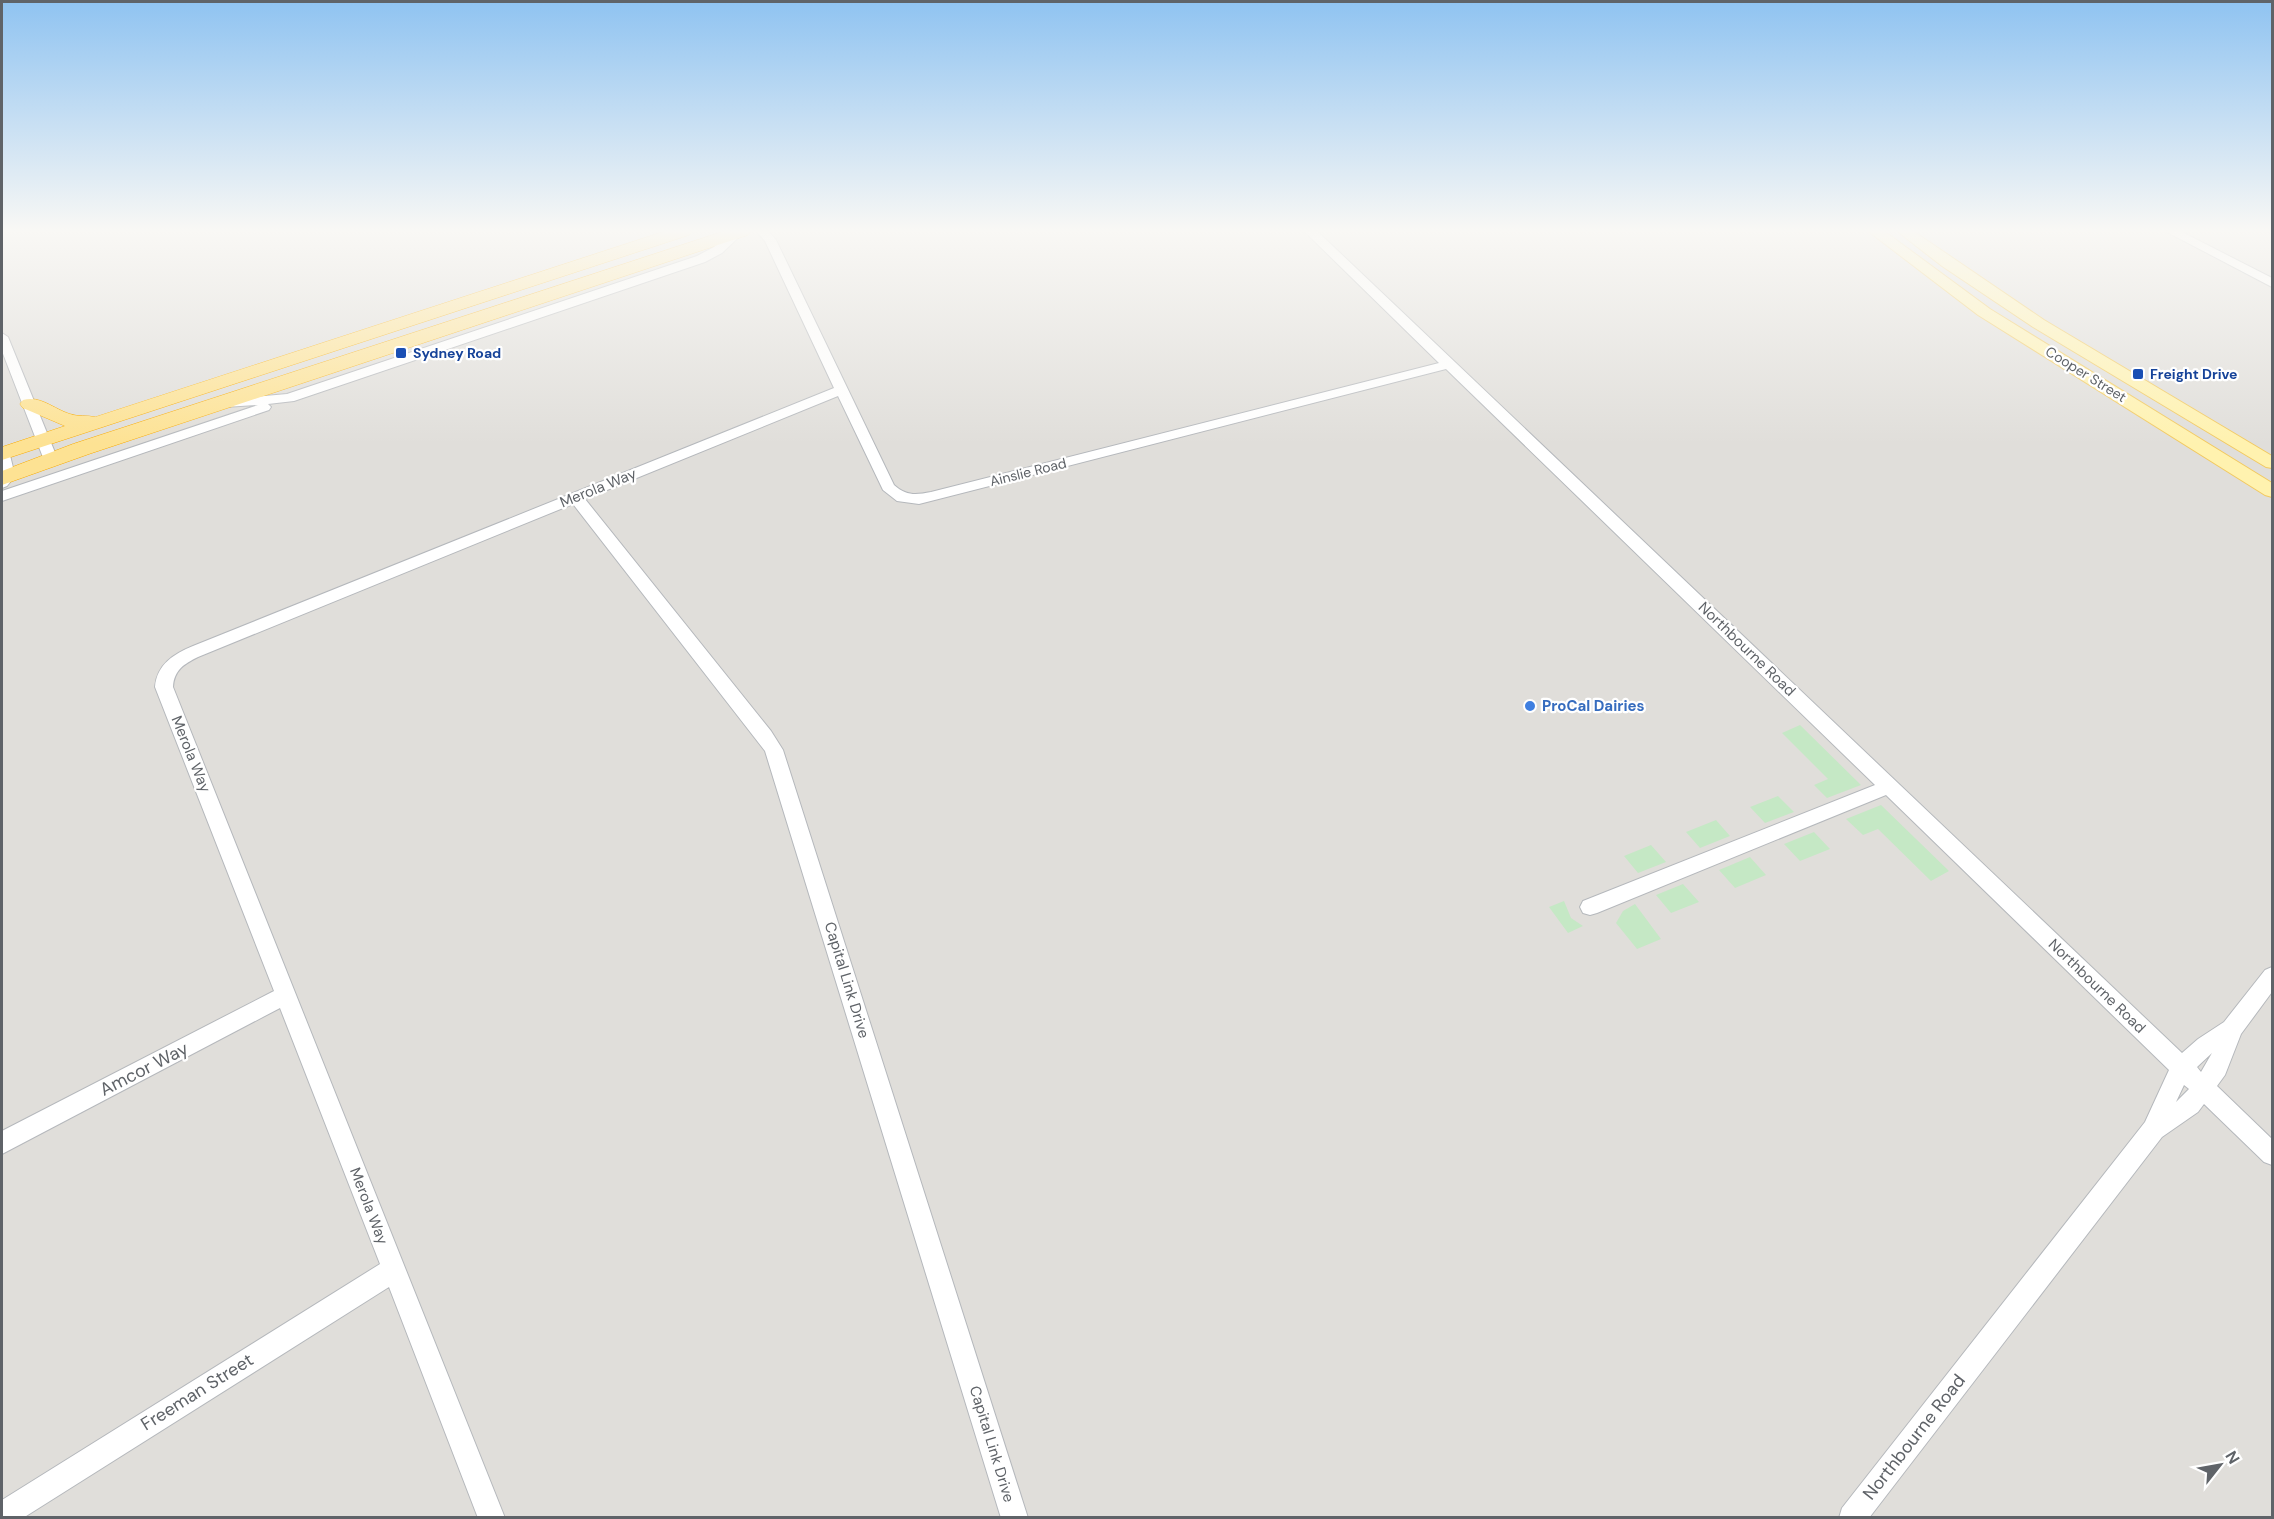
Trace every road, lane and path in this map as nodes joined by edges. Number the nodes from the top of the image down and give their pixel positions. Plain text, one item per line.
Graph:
1 (466, 302) edge
2 (527, 302) edge
3 (574, 302) edge
4 (802, 302) edge
5 (1384, 302) edge
6 (1970, 302) edge
7 (2006, 302) edge
8 (2, 337) edge
9 (1449, 364) junction
10 (842, 389) junction
11 (289, 399) junction
12 (30, 404) junction
13 (215, 404) junction
14 (105, 420) junction
15 (2208, 424) junction
16 (2203, 447) junction
17 (48, 450) junction
18 (2, 453) edge
19 (2272, 463) edge
20 (3, 483) edge
21 (2272, 491) edge
22 (575, 497) junction
23 (1890, 786) junction
24 (1590, 907) dead end
25 (2272, 976) edge
26 (286, 995) junction
27 (2232, 1029) junction
28 (2183, 1069) junction
29 (2203, 1087) junction
30 (2154, 1129) junction
31 (2, 1143) edge
32 (2272, 1154) edge
33 (393, 1270) junction
34 (2, 1515) edge
35 (492, 1518) edge
36 (1015, 1518) edge
37 (1852, 1518) edge

1 - 14 highway
2 - 13 highway
3 - 11 street
4 - 10 street, Ainslie Road
5 - 9 street, Northbourne Road
6 - 16 main road, Cooper Street
7 - 15 main road, Cooper Street
8 - 12 street
9 - 10 street, Ainslie Road
9 - 23 street, Northbourne Road
10 - 22 street, Merola Way
11 - 13 street
11 - 20 street
12 - 14 highway
12 - 17 street
13 - 17 highway
14 - 17 highway
15 - 16 main road
15 - 19 main road, Cooper Street
16 - 21 main road, Cooper Street
17 - 18 highway
17 - 20 highway
18 - 20 street
22 - 26 street, Merola Way
22 - 36 street, Capital Link Drive
23 - 24 street
23 - 28 street, Northbourne Road
25 - 27 street
26 - 31 street, Amcor Way
26 - 33 street, Merola Way
27 - 28 street
27 - 29 street
28 - 29 street, Northbourne Road
28 - 30 street, Northbourne Road
29 - 30 street, Northbourne Road
29 - 32 street, Northbourne Road
30 - 37 street, Northbourne Road
33 - 34 street, Freeman Street
33 - 35 street, Merola Way

